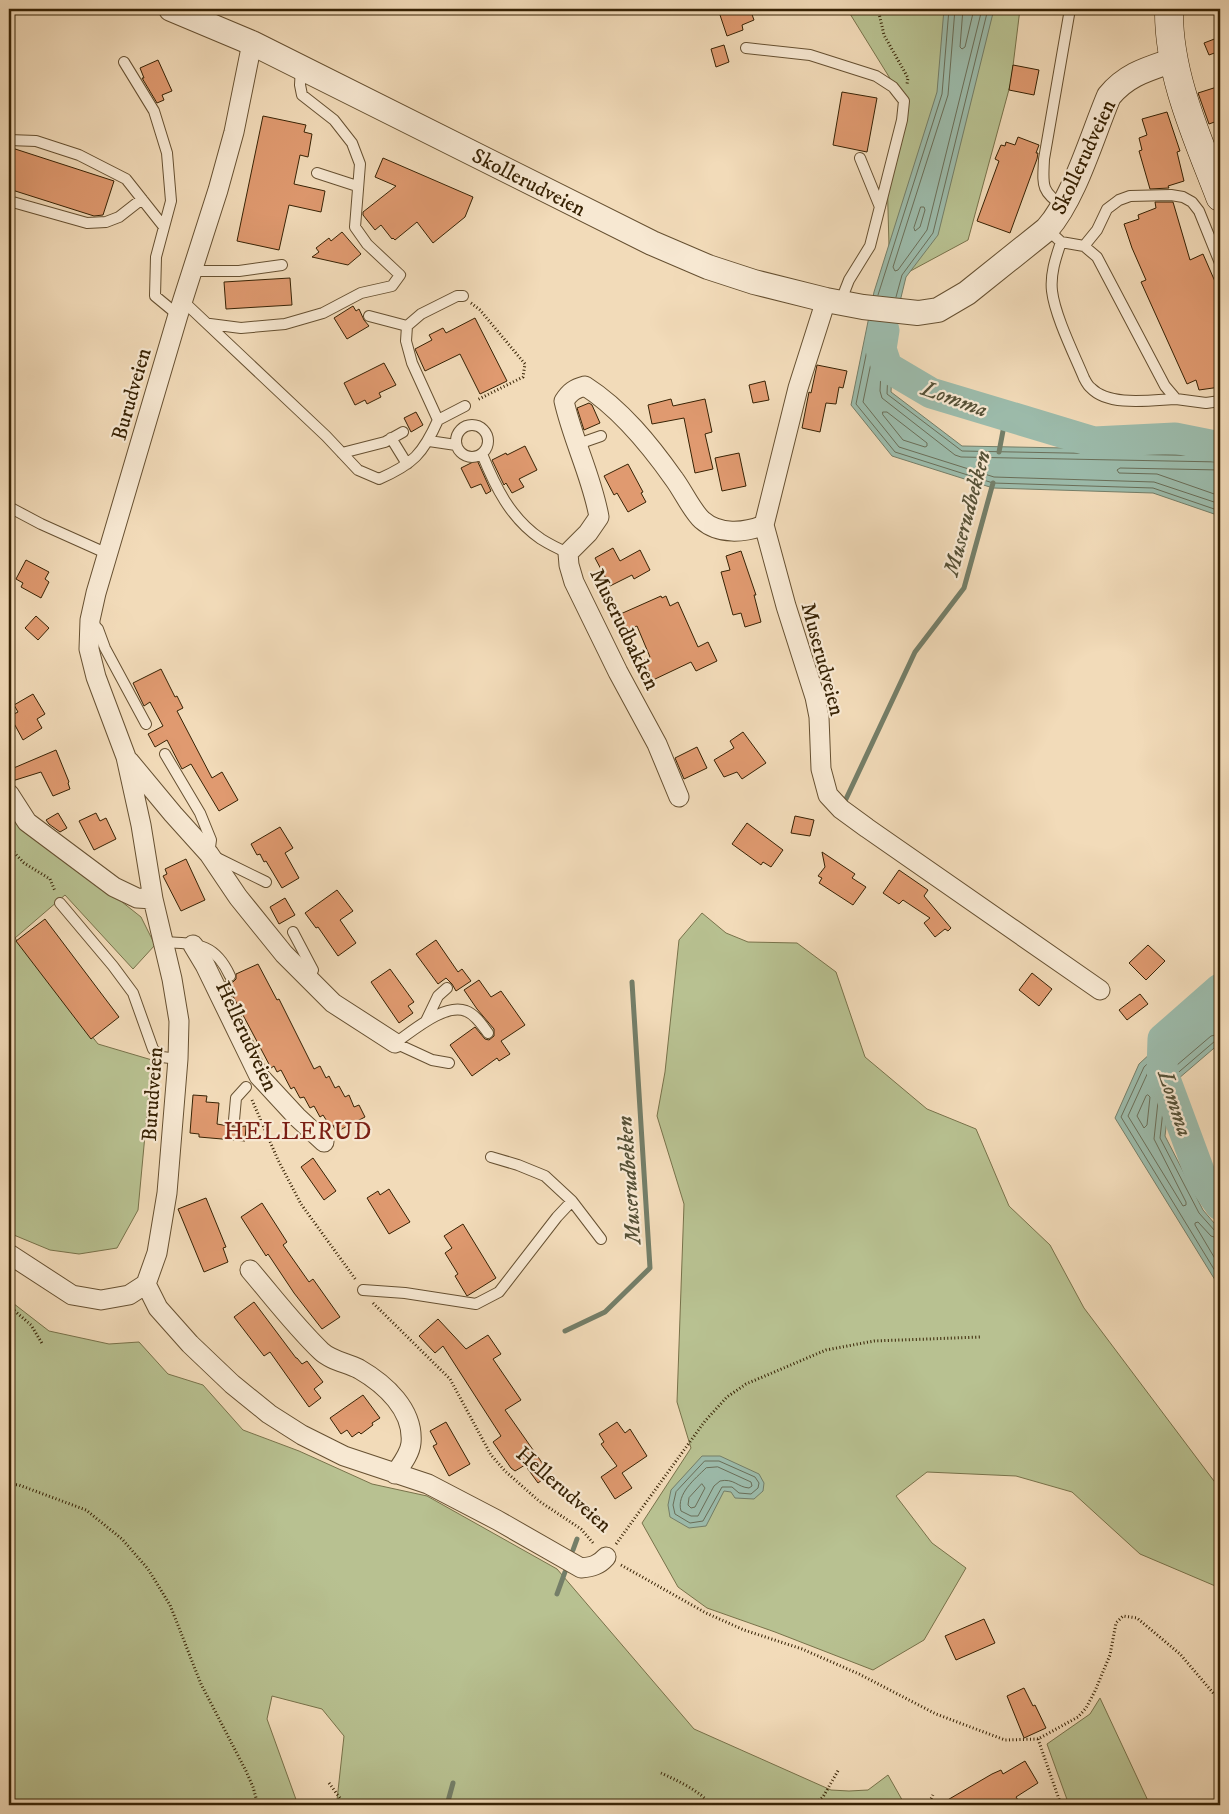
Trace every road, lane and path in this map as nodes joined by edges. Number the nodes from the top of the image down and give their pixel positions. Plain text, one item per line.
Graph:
1 (170, 9) edge
2 (878, 9) edge
3 (1070, 9) edge
4 (1169, 9) edge
5 (252, 43) junction
6 (746, 48) dead end
7 (1174, 60) junction
8 (124, 62) dead end
9 (301, 67) junction
10 (904, 101) junction
11 (9, 140) edge
12 (860, 158) dead end
13 (317, 173) dead end
14 (357, 186) junction
15 (1220, 197) edge
16 (142, 199) junction
17 (9, 201) edge
18 (1063, 206) junction
19 (880, 207) junction
20 (164, 227) junction
21 (1054, 235) junction
22 (1084, 246) junction
23 (1220, 263) edge
24 (282, 265) dead end
25 (193, 271) junction
26 (463, 296) joint
27 (833, 302) junction
28 (181, 308) junction
29 (370, 316) dead end
30 (210, 324) junction
31 (407, 326) junction
32 (1176, 399) junction
33 (1220, 401) edge
34 (465, 406) joint
35 (438, 420) junction
36 (403, 432) dead end
37 (601, 436) dead end
38 (391, 438) junction
39 (429, 441) junction
40 (578, 444) junction
41 (456, 445) junction
42 (342, 453) junction
43 (482, 454) junction
44 (407, 464) junction
45 (9, 507) edge
46 (764, 525) junction
47 (568, 553) junction
48 (108, 554) junction
49 (90, 620) junction
50 (146, 724) dead end
51 (165, 754) dead end
52 (126, 757) junction
53 (9, 794) edge
54 (679, 797) dead end
55 (9, 847) edge
56 (209, 854) junction
57 (266, 882) dead end
58 (153, 899) junction
59 (60, 903) joint
60 (293, 932) dead end
61 (177, 943) junction
62 (230, 976) dead end
63 (309, 979) junction
64 (447, 988) dead end
65 (1100, 990) dead end
66 (426, 1021) junction
67 (488, 1033) dead end
68 (395, 1043) junction
69 (178, 1059) junction
70 (449, 1063) dead end
71 (246, 1086) joint
72 (234, 1120) dead end
73 (324, 1142) dead end
74 (491, 1157) dead end
75 (572, 1201) junction
76 (601, 1239) dead end
77 (9, 1254) edge
78 (250, 1270) dead end
79 (146, 1284) junction
80 (363, 1290) junction
81 (9, 1306) edge
82 (981, 1336) dead end
83 (43, 1345) dead end
84 (395, 1474) junction
85 (9, 1484) edge
86 (606, 1557) junction
87 (1220, 1701) edge
88 (1038, 1739) junction
89 (840, 1769) dead end
90 (661, 1773) dead end
91 (329, 1783) dead end
92 (933, 1795) dead end
93 (258, 1805) edge
94 (346, 1805) edge
95 (710, 1805) edge
96 (813, 1805) edge
97 (928, 1805) edge
98 (1061, 1805) edge

1 - 5 street, Skollerudveien
2 - 10 path
3 - 18 lane
4 - 7 main road
5 - 9 street, Skollerudveien
5 - 25 street, Burudveien
6 - 10 lane
7 - 15 main road
7 - 18 street, Skollerudveien
8 - 20 lane
9 - 14 lane
9 - 27 street, Skollerudveien
10 - 19 lane
11 - 16 lane
12 - 19 lane
13 - 14 lane
14 - 30 lane
16 - 17 lane
16 - 20 lane
18 - 21 street, Skollerudveien
19 - 27 lane
20 - 28 lane
21 - 22 lane
21 - 27 street, Skollerudveien
21 - 32 lane
22 - 23 lane
22 - 32 lane
24 - 25 lane
25 - 28 street, Burudveien
26 - 31 lane
26 - 34 path
27 - 46 street, Muserudveien
28 - 30 lane
28 - 48 street, Burudveien
29 - 31 lane
30 - 42 lane
31 - 35 lane
32 - 33 lane
34 - 35 lane
35 - 39 lane
36 - 38 lane
37 - 40 lane
38 - 42 lane
38 - 44 lane
39 - 41 lane
39 - 44 lane
40 - 46 street, Muserudbakken
40 - 47 street, Muserudbakken
41 - 43 lane
41 - 43 lane
42 - 44 lane
43 - 47 lane
45 - 48 lane
46 - 65 street, Muserudveien
47 - 54 street, Muserudbakken
48 - 49 street, Burudveien
49 - 50 lane
49 - 52 street, Burudveien
51 - 56 lane
52 - 56 street, Burudveien
52 - 58 street, Burudveien
53 - 58 street
55 - 59 path
56 - 57 lane
56 - 63 street, Burudveien
58 - 61 street, Burudveien
59 - 69 lane
60 - 63 lane
61 - 62 lane
61 - 69 street, Burudveien
61 - 73 street
63 - 68 street, Burudveien
64 - 66 lane
66 - 67 lane
66 - 68 lane
68 - 70 lane
69 - 79 street, Burudveien
71 - 72 lane
71 - 80 path, Hellerudveien
74 - 75 lane
75 - 76 lane
75 - 80 lane
77 - 79 street
78 - 84 street
79 - 84 street, Hellerudveien
80 - 86 path, Hellerudveien
81 - 83 path
82 - 86 path
84 - 86 street, Hellerudveien
85 - 93 path
86 - 88 path
87 - 88 path
88 - 98 path
89 - 96 path
90 - 95 path
91 - 94 path
92 - 97 path

